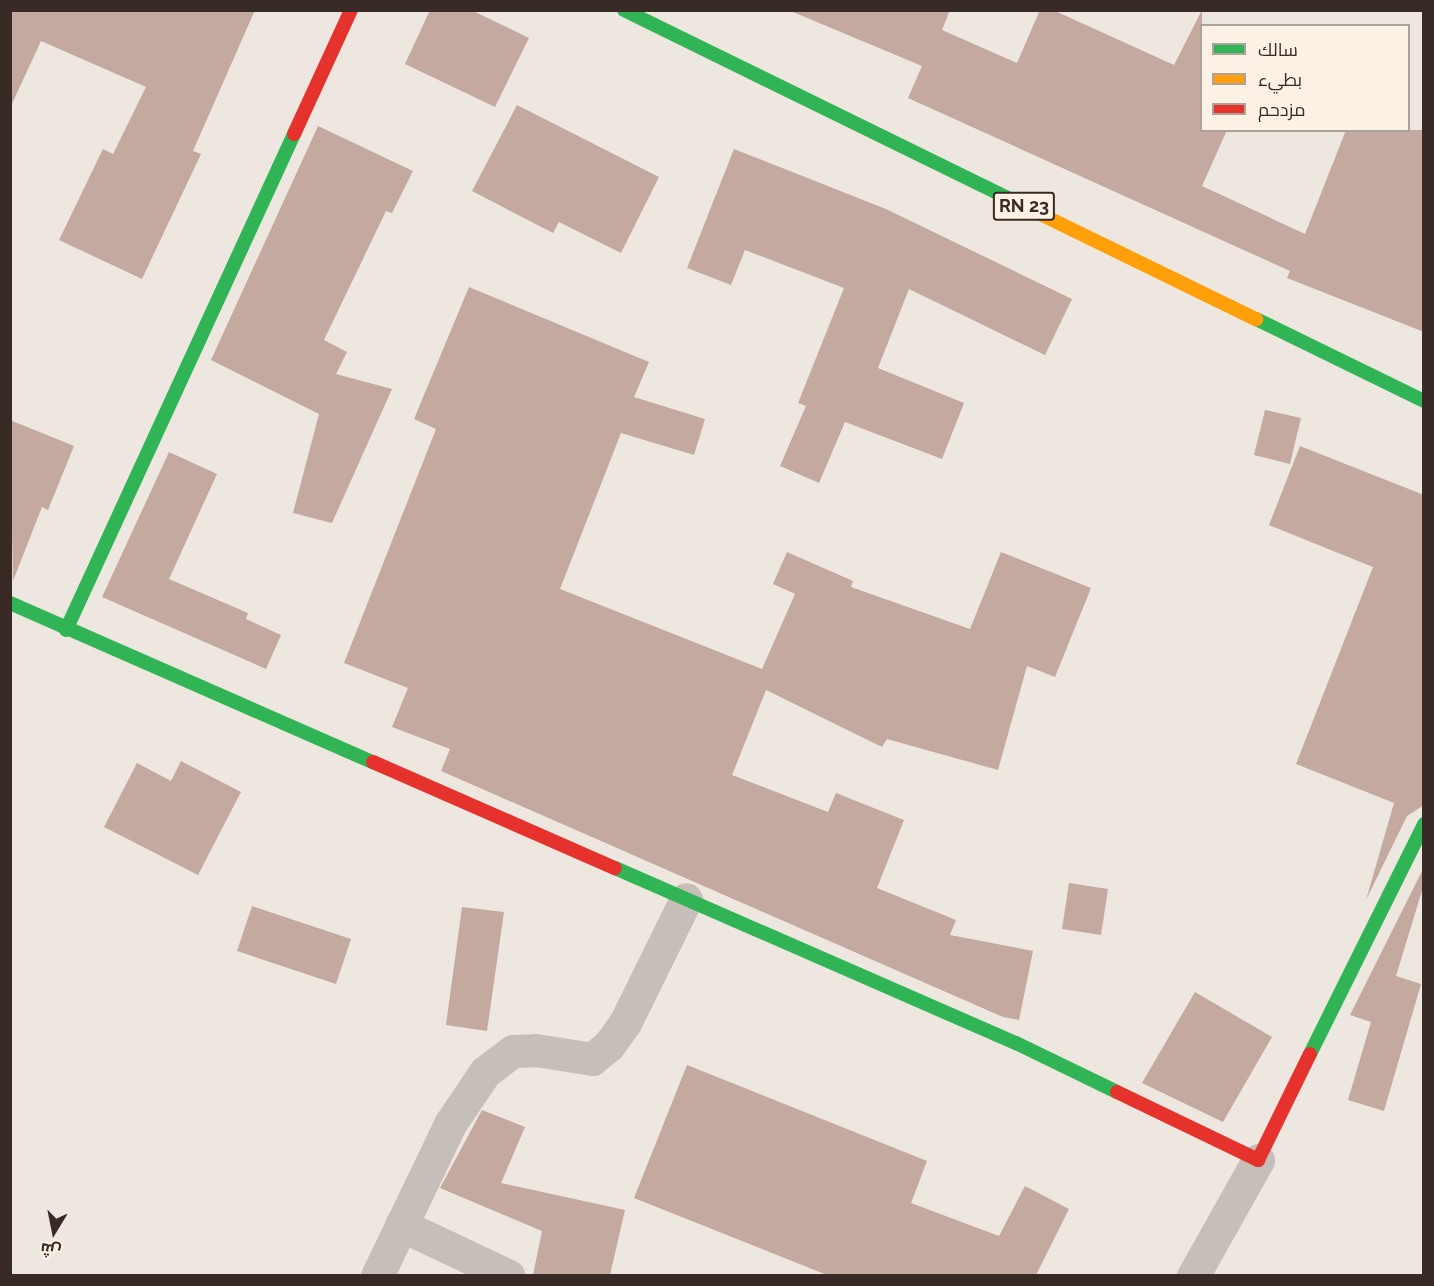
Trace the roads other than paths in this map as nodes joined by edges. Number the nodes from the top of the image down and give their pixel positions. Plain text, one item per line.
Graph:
1 (351, 10) edge
2 (624, 10) edge
3 (1424, 401) edge
4 (10, 603) edge
5 (66, 630) junction
6 (1424, 824) edge
7 (686, 899) junction
8 (1258, 1160) junction
9 (401, 1225) junction
10 (377, 1275) edge
11 (509, 1275) edge
12 (1193, 1275) edge

1 - 5 street
2 - 3 street, RN 23
4 - 5 street
5 - 7 street
6 - 8 street
7 - 8 street
7 - 9 street
8 - 12 street
9 - 10 street
9 - 11 street

